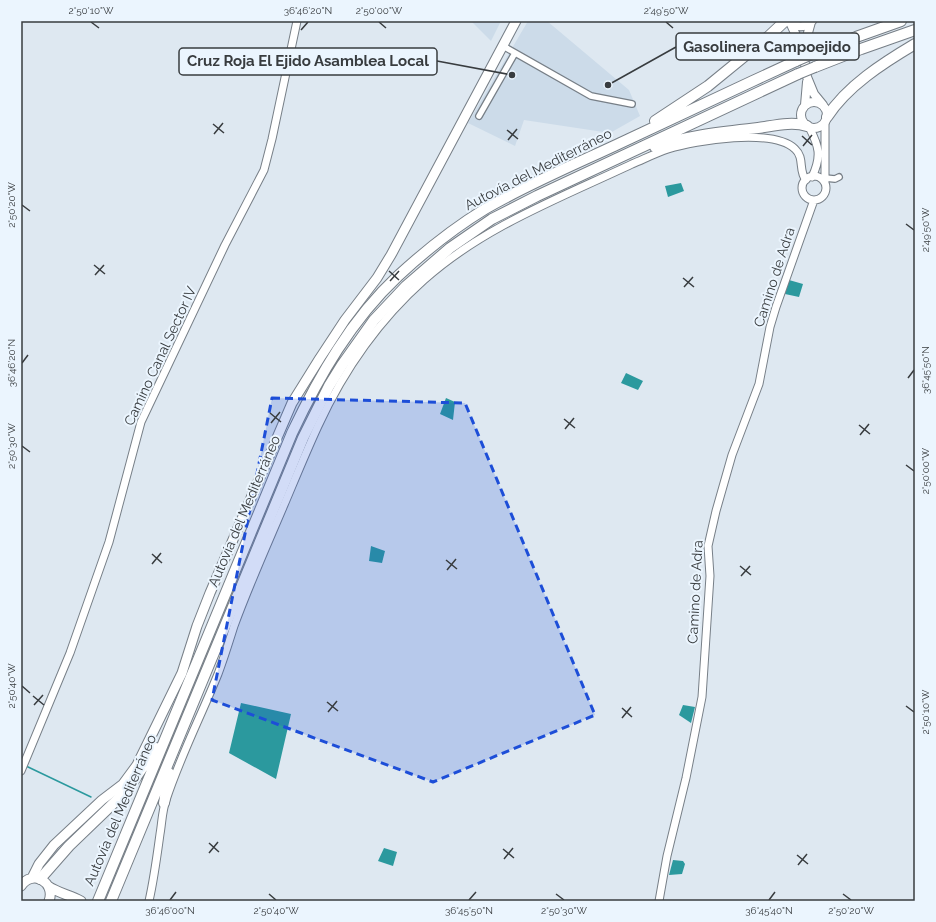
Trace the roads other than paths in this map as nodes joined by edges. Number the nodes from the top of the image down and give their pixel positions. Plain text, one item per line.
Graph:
1 (297, 21) edge
2 (516, 21) edge
3 (788, 21) edge
4 (811, 21) edge
5 (901, 21) edge
6 (915, 30) edge
7 (915, 44) edge
8 (503, 46) junction
9 (515, 53) junction
10 (807, 53) junction
11 (803, 76) junction
12 (632, 104) dead end
13 (805, 105) junction
14 (823, 105) junction
15 (479, 116) dead end
16 (826, 120) junction
17 (808, 126) junction
18 (579, 163) junction
19 (584, 174) junction
20 (839, 177) dead end
21 (809, 178) junction
22 (825, 180) junction
23 (814, 200) junction
24 (177, 710) junction
25 (180, 736) junction
26 (21, 771) edge
27 (164, 803) junction
28 (36, 878) junction
29 (21, 886) edge
30 (48, 886) junction
31 (65, 894) junction
32 (49, 901) edge
33 (81, 901) edge
34 (98, 901) edge
35 (111, 901) edge
36 (149, 901) edge
37 (659, 901) edge

1 - 26 street, Camino Canal Sector IV
2 - 8 main road
3 - 4 main road
3 - 10 main road
3 - 18 highway
4 - 10 main road
5 - 10 highway, Autovía del Mediterráneo
6 - 11 highway, Autovía del Mediterráneo, bridge
7 - 16 highway
8 - 9 street
8 - 28 main road
9 - 12 street
9 - 15 street
10 - 11 main road
10 - 18 highway, Autovía del Mediterráneo, bridge
11 - 13 main road
11 - 14 main road
11 - 19 highway, Autovía del Mediterráneo
13 - 14 main road
13 - 17 main road
14 - 16 main road
16 - 17 main road
16 - 22 street
17 - 19 highway
17 - 21 street
18 - 24 highway, Autovía del Mediterráneo
19 - 25 highway, Autovía del Mediterráneo
20 - 22 street
21 - 22 street
21 - 23 street
21 - 27 street
22 - 23 street
23 - 37 street, Camino de Adra
24 - 28 highway
24 - 34 highway, Autovía del Mediterráneo
25 - 27 highway
25 - 35 highway, Autovía del Mediterráneo
27 - 36 street
28 - 29 main road
28 - 30 main road
30 - 31 main road
30 - 32 main road
31 - 32 main road
31 - 33 main road

